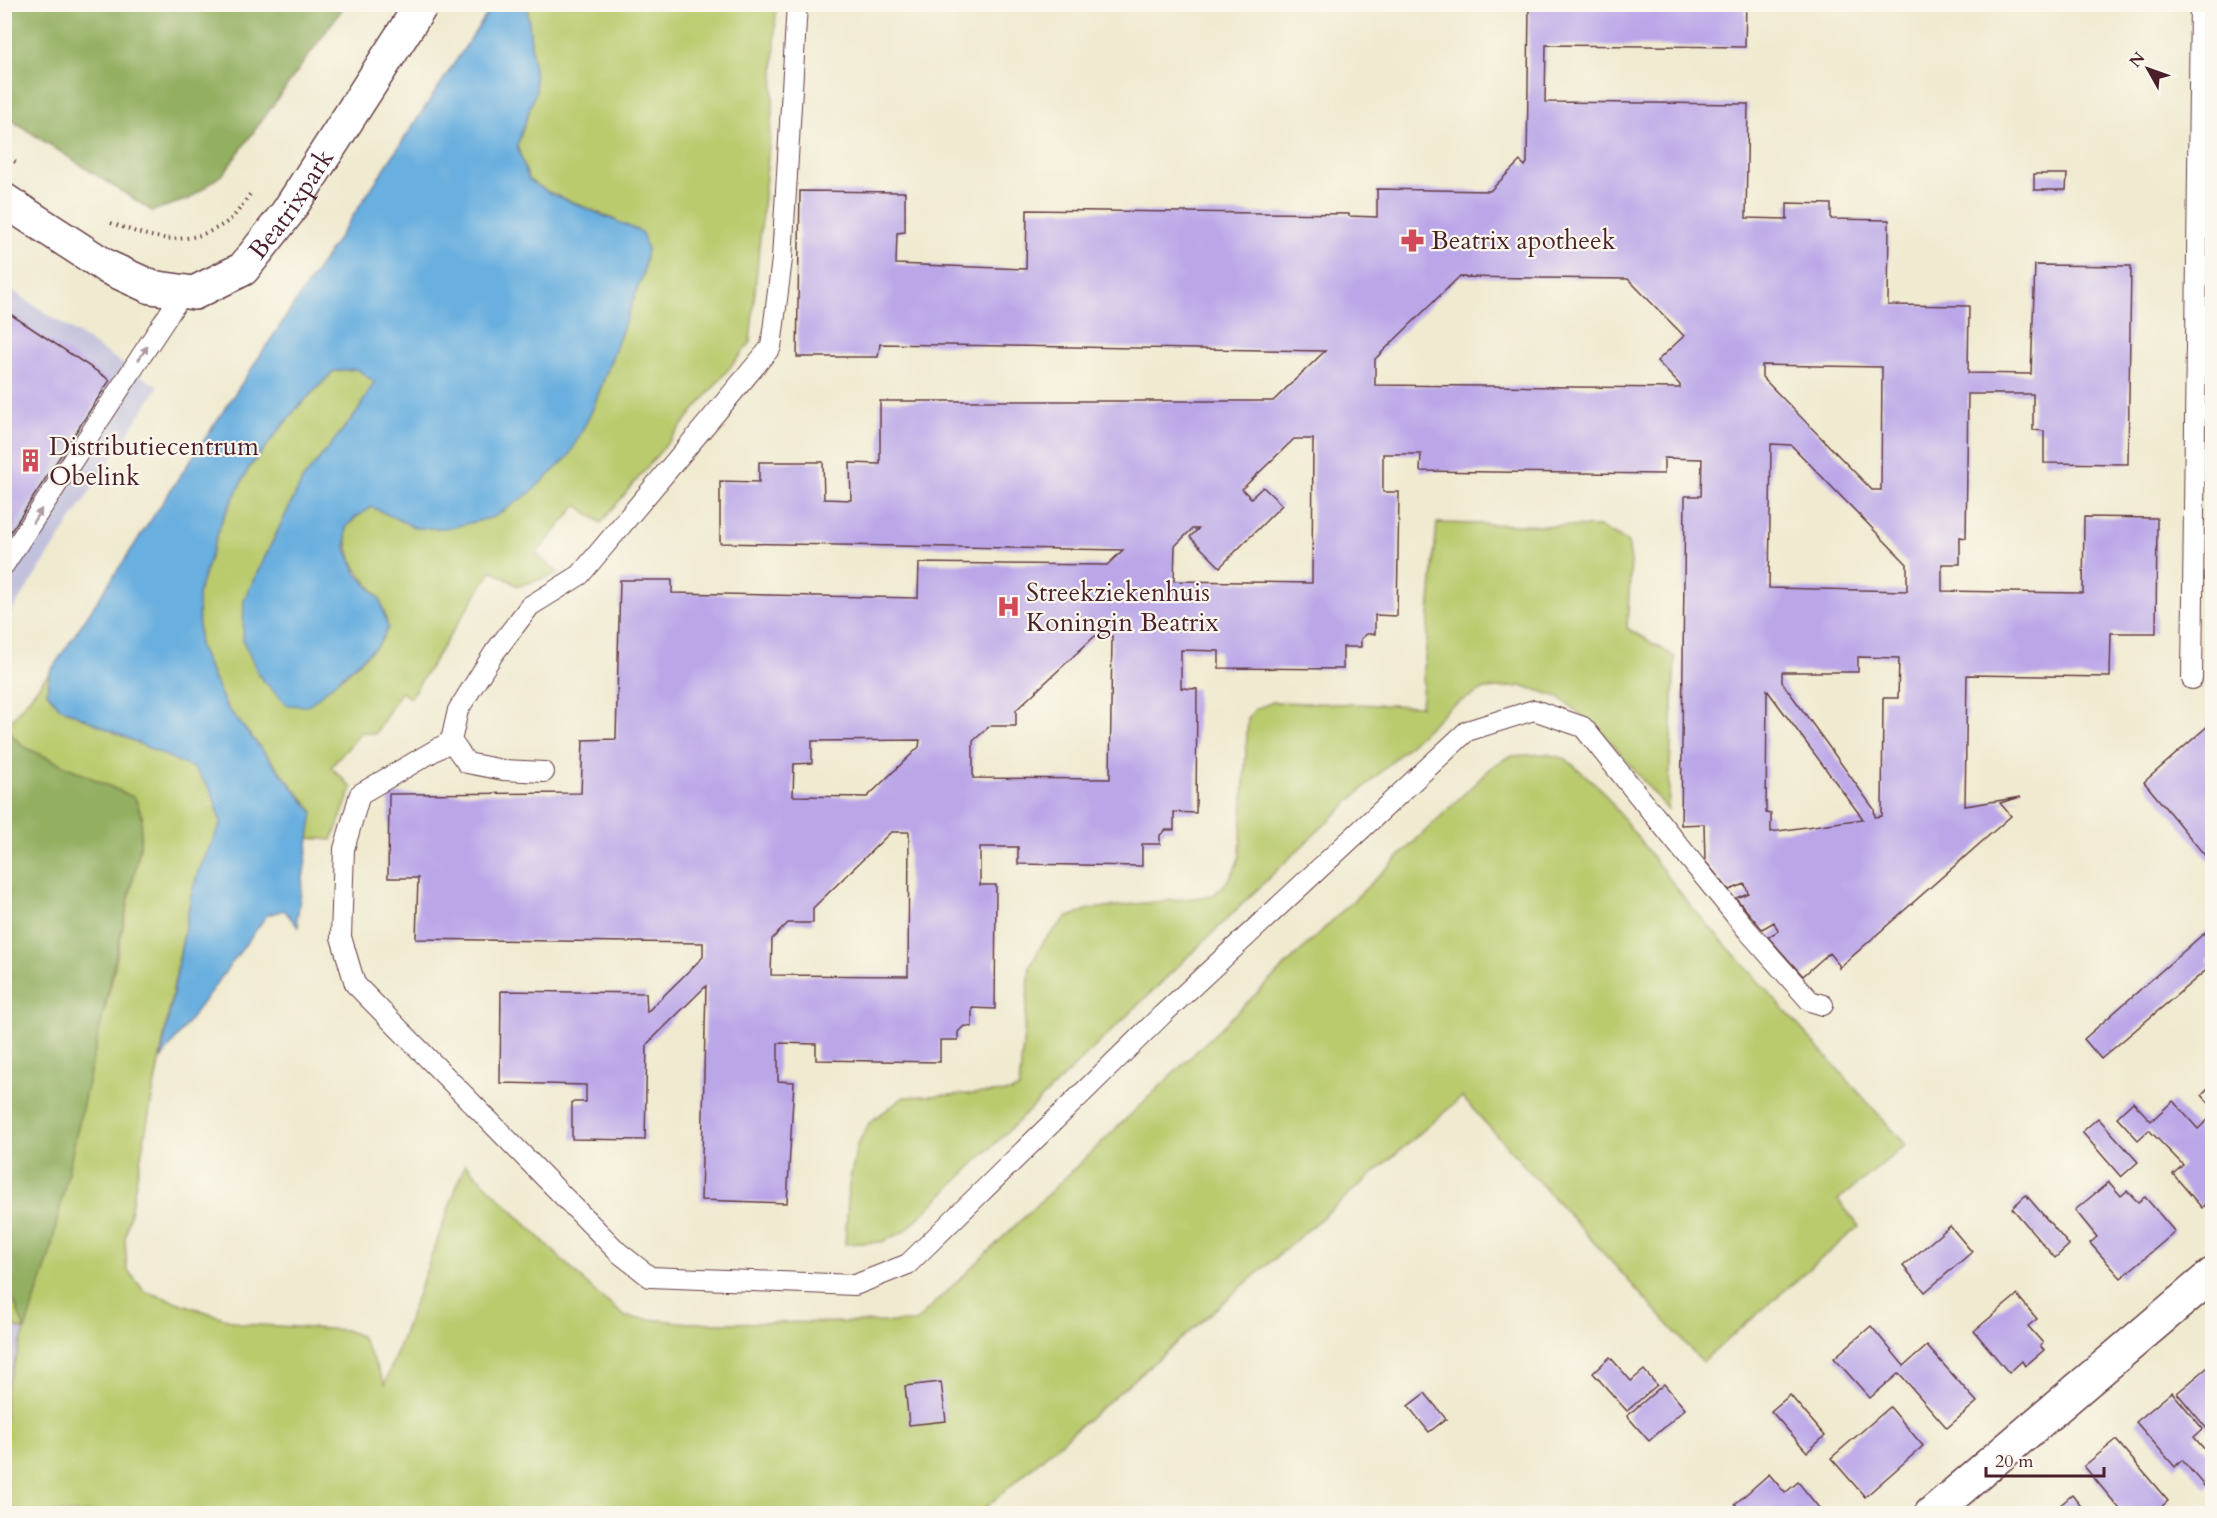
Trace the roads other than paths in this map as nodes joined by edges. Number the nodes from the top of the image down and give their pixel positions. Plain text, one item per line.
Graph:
1 (422, 4) edge
2 (797, 4) edge
3 (2200, 4) edge
4 (4, 200) edge
5 (184, 291) junction
6 (4, 565) edge
7 (2192, 680) dead end
8 (451, 741) junction
9 (544, 772) dead end
10 (1823, 1005) dead end
11 (2212, 1275) edge
12 (1931, 1514) edge

1 - 5 street, Beatrixpark
2 - 8 lane
3 - 7 lane
4 - 5 street, Beatrixpark
6 -> 5 lane
8 - 9 lane
8 - 10 lane
11 - 12 street

